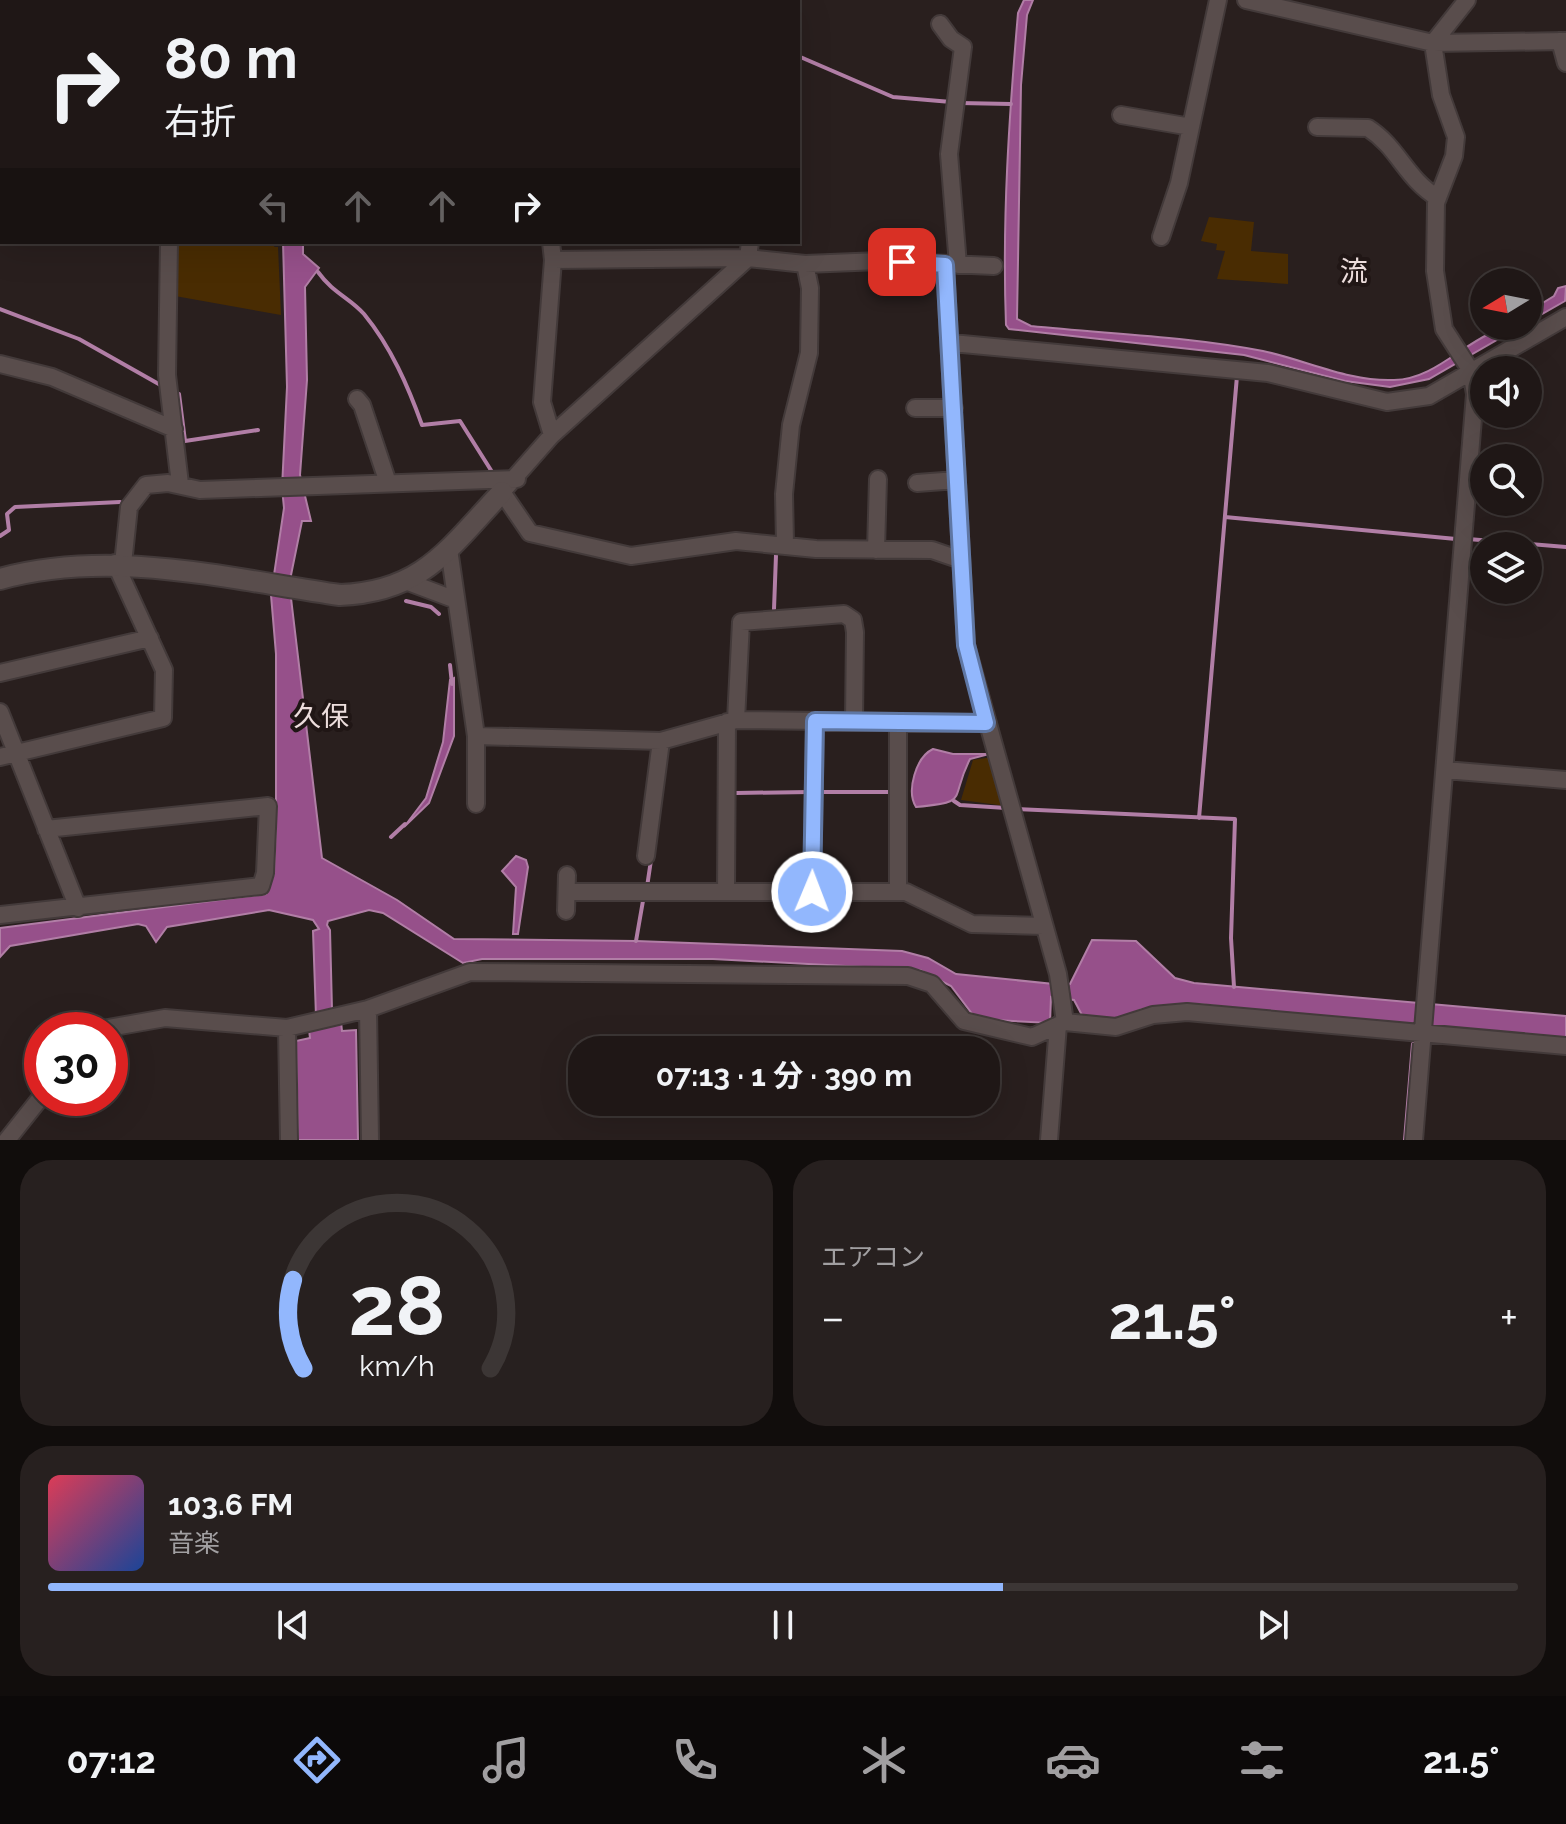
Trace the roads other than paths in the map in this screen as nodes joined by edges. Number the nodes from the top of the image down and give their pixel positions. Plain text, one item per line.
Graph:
1 (1218, 0) edge
2 (1246, 0) edge
3 (1467, 0) edge
4 (940, 24) dead end
5 (1563, 41) edge
6 (1433, 43) junction
7 (1566, 63) edge
8 (1121, 115) dead end
9 (1191, 127) junction
10 (1317, 127) dead end
11 (1438, 198) junction
12 (1161, 237) dead end
13 (169, 244) edge
14 (551, 244) edge
15 (749, 250) edge
16 (553, 260) junction
17 (805, 264) junction
18 (952, 265) junction
19 (994, 266) dead end
20 (1566, 317) edge
21 (952, 343) junction
22 (1497, 356) edge
23 (12, 362) edge
24 (1470, 369) edge
25 (1470, 372) edge
26 (357, 399) dead end
27 (915, 408) dead end
28 (954, 408) junction
29 (1472, 428) edge
30 (174, 429) junction
31 (552, 435) junction
32 (878, 479) dead end
33 (957, 480) junction
34 (388, 483) junction
35 (917, 483) dead end
36 (180, 484) junction
37 (510, 486) junction
38 (785, 543) junction
39 (449, 549) junction
40 (876, 550) junction
41 (961, 560) junction
42 (119, 563) junction
43 (0, 579) edge
44 (408, 582) junction
45 (456, 600) junction
46 (150, 638) junction
47 (0, 673) edge
48 (0, 712) edge
49 (528, 720) dead end
50 (732, 721) junction
51 (815, 721) junction
52 (854, 721) junction
53 (898, 722) junction
54 (986, 723) junction
55 (476, 736) junction
56 (526, 737) junction
57 (661, 741) junction
58 (8, 755) edge
59 (1445, 770) junction
60 (1566, 780) edge
61 (476, 804) dead end
62 (46, 829) junction
63 (646, 856) dead end
64 (567, 875) dead end
65 (567, 892) junction
66 (726, 892) junction
67 (812, 892) junction
68 (898, 892) junction
69 (78, 908) junction
70 (566, 911) dead end
71 (0, 915) edge
72 (1044, 926) junction
73 (368, 1009) junction
74 (1062, 1024) junction
75 (128, 1025) edge
76 (287, 1028) junction
77 (1423, 1033) junction
78 (1566, 1046) edge
79 (26, 1116) edge
80 (7, 1140) edge
81 (289, 1140) edge
82 (370, 1140) edge
83 (1049, 1140) edge
84 (1414, 1140) edge

1 - 9 street
2 - 6 street
3 - 6 street
4 - 18 street
5 - 6 street
5 - 7 street
6 - 11 street
8 - 9 street
9 - 12 street
10 - 11 street
11 - 24 street
13 - 30 street
14 - 16 street
15 - 16 street
15 - 17 street
15 - 31 street
16 - 31 street
17 - 18 street
17 - 38 street
18 - 19 street
18 - 21 street
20 - 22 street
21 - 25 street
21 - 28 street
23 - 30 street
26 - 34 street
27 - 28 street
28 - 33 street
29 - 59 street
30 - 36 street
31 - 37 street
32 - 40 street
33 - 35 street
33 - 41 street
34 - 36 street
34 - 37 street
36 - 42 street
37 - 38 street
37 - 39 street
38 - 40 street
39 - 44 street
39 - 45 street
40 - 41 street
41 - 54 street
42 - 43 street
42 - 44 street
42 - 46 street
44 - 45 street
45 - 55 street
46 - 47 street
46 - 58 street
48 - 58 street
49 - 56 street
50 - 51 street
50 - 52 street
50 - 57 street
50 - 66 street
51 - 52 street
51 - 67 street
52 - 53 street
53 - 54 street
53 - 68 street
54 - 72 street
55 - 56 street
55 - 61 street
56 - 57 street
57 - 63 street
58 - 62 street
59 - 60 street
59 - 77 street
62 - 69 street
62 - 69 street
64 - 65 street
65 - 66 street
65 - 70 street
66 - 67 street
67 - 68 street
68 - 72 street
69 - 71 street
72 - 74 street
73 - 74 street
73 - 76 street
73 - 82 street
74 - 77 street
74 - 83 street
75 - 76 street
76 - 81 street
77 - 78 street
77 - 84 street
79 - 80 street

